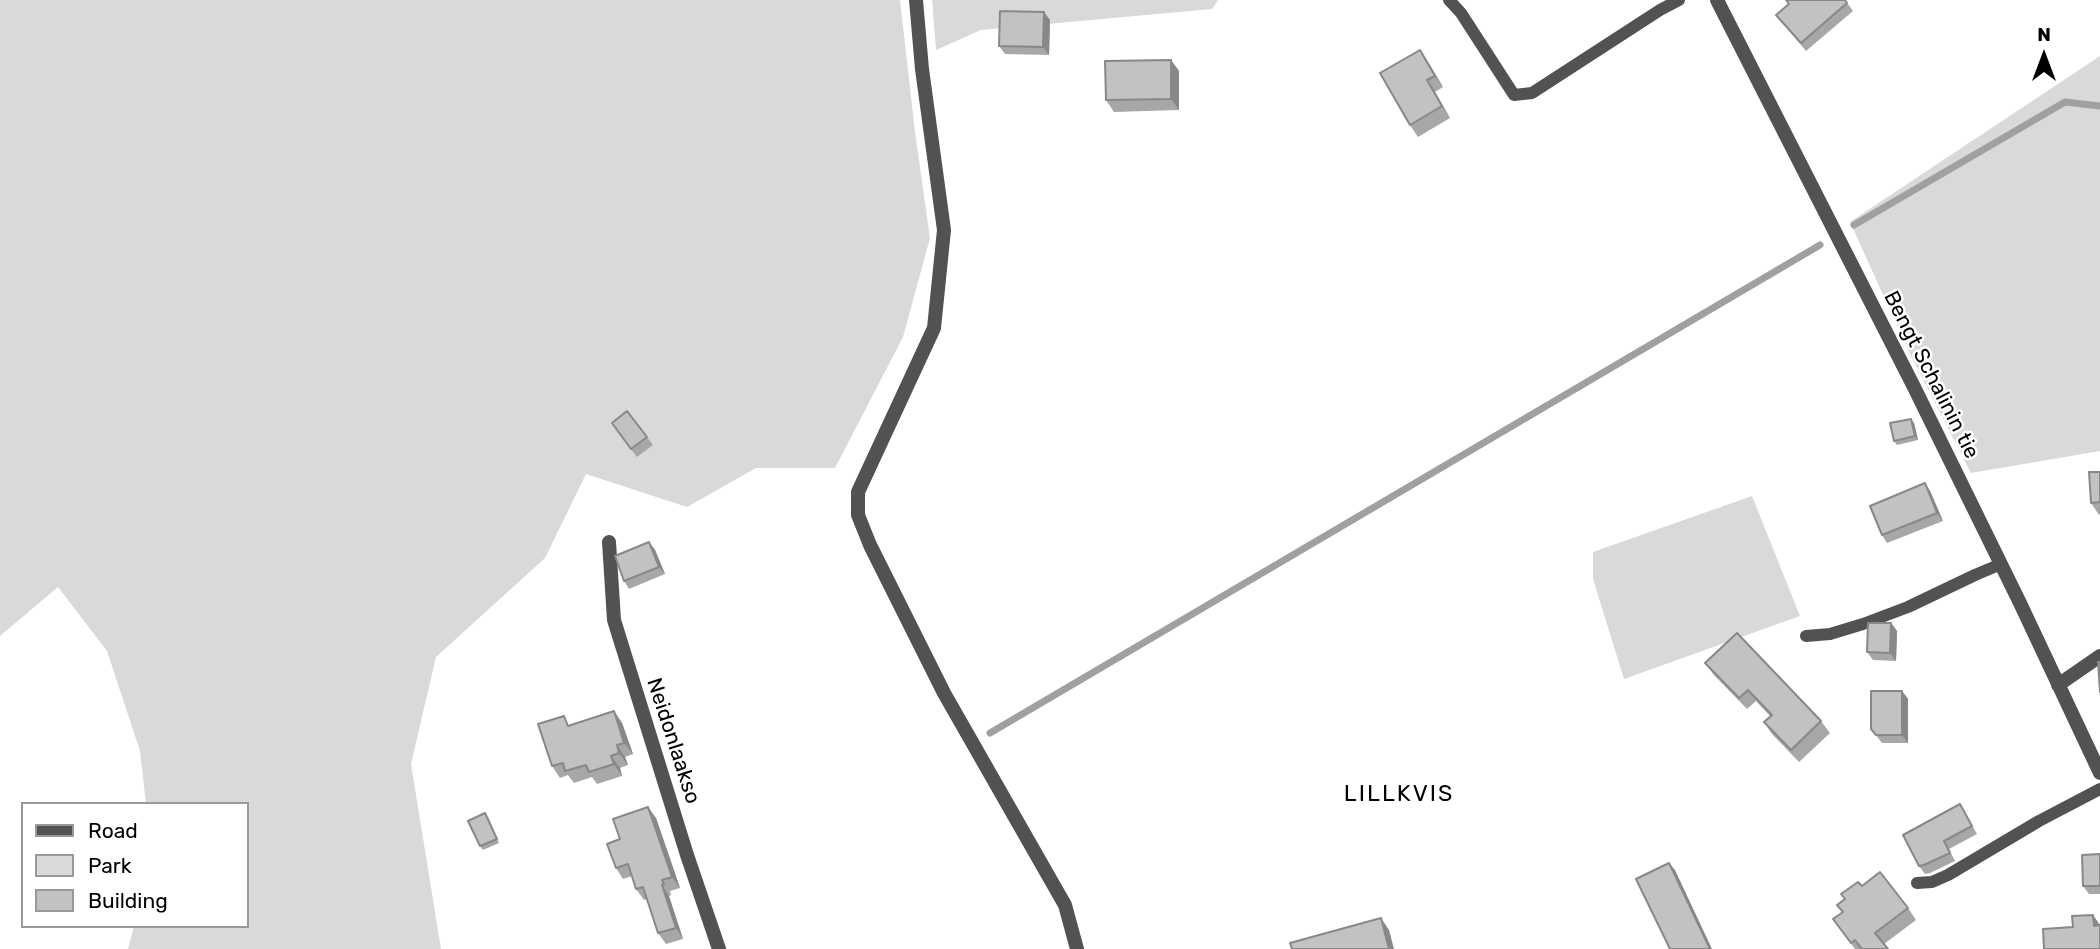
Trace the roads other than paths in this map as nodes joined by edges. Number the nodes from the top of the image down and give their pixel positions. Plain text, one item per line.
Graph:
1 (916, 0) edge
2 (1449, 0) edge
3 (1679, 0) edge
4 (1717, 0) edge
5 (609, 542) dead end
6 (2001, 565) junction
7 (1806, 636) dead end
8 (2100, 656) edge
9 (2057, 685) junction
10 (2100, 773) edge
11 (2100, 789) edge
12 (1917, 883) dead end
13 (719, 949) edge
14 (1077, 949) edge

1 - 14 street
2 - 3 lane
4 - 6 street, Bengt Schalinin tie
5 - 13 street, Neidonlaakso
6 - 7 lane
6 - 9 street, Bengt Schalinin tie
8 - 9 street
9 - 10 street, Bengt Schalinin tie
11 - 12 lane

